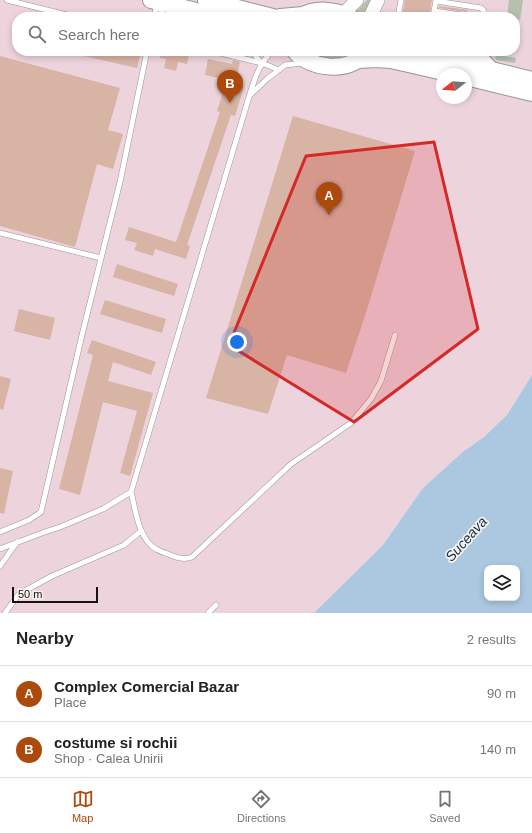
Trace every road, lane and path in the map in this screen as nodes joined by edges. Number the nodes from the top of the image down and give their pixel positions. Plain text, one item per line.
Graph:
1 (7, 0) edge
2 (206, 0) edge
3 (357, 0) edge
4 (401, 0) edge
5 (436, 0) edge
6 (378, 1) edge
7 (154, 6) edge
8 (434, 11) joint
9 (55, 12) edge
10 (191, 12) edge
11 (253, 12) edge
12 (313, 12) edge
13 (334, 12) edge
14 (348, 12) edge
15 (372, 12) edge
16 (377, 12) edge
17 (399, 12) edge
18 (441, 12) edge
19 (484, 12) edge
20 (146, 56) edge
21 (233, 56) edge
22 (256, 56) edge
23 (268, 56) edge
24 (299, 56) edge
25 (361, 56) edge
26 (431, 56) edge
27 (484, 56) edge
28 (309, 62) junction
29 (262, 63) junction
30 (279, 70) junction
31 (436, 70) edge
32 (472, 77) edge
33 (500, 77) junction
34 (532, 80) edge
35 (532, 93) edge
36 (249, 97) junction
37 (0, 233) edge
38 (101, 258) junction
39 (395, 335) dead end
40 (131, 492) junction
41 (141, 531) junction
42 (0, 532) edge
43 (18, 541) junction
44 (0, 549) edge
45 (0, 566) edge
46 (216, 605) dead end
47 (5, 613) edge
48 (208, 613) edge

1 - 9 lane
2 - 11 main road
3 - 14 street
4 - 17 lane
5 - 8 lane
5 - 19 lane
6 - 15 street
6 - 16 street
7 - 10 main road
8 - 18 lane
12 - 13 main road
20 - 38 lane
21 - 29 lane
22 - 29 lane
23 - 29 lane
24 - 28 main road
25 - 28 main road
25 - 31 main road
26 - 33 main road
27 - 33 street
28 - 30 lane
29 - 30 lane
29 - 36 lane
30 - 36 lane
32 - 33 main road
33 - 34 main road
33 - 35 main road
36 - 40 lane
37 - 38 lane
38 - 42 lane
39 - 41 lane
40 - 41 lane
40 - 43 lane
41 - 47 lane
43 - 44 lane
43 - 45 lane
46 - 48 lane

